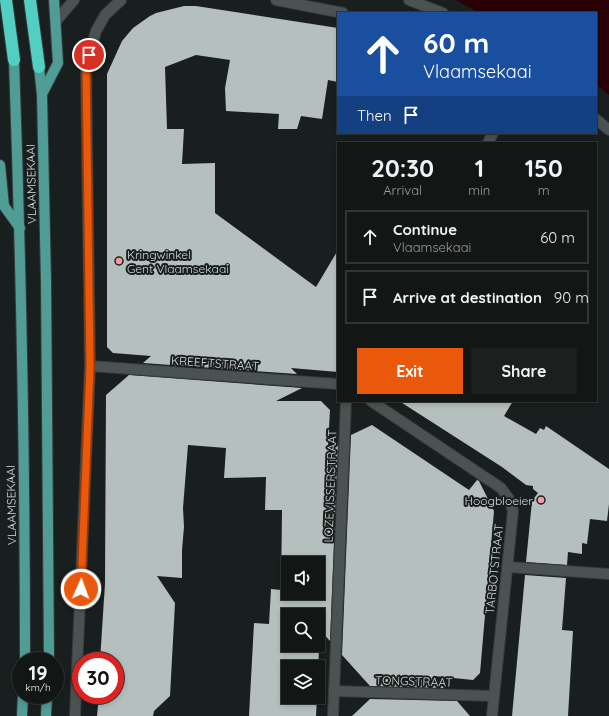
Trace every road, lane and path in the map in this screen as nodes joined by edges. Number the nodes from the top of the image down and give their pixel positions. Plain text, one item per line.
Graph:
1 (6, 0) edge
2 (30, 0) edge
3 (54, 0) edge
4 (74, 0) edge
5 (121, 0) edge
6 (276, 0) edge
7 (410, 0) edge
8 (338, 12) edge
9 (440, 12) edge
10 (56, 21) junction
11 (14, 60) joint
12 (39, 67) joint
13 (42, 95) junction
14 (597, 120) edge
15 (609, 130) edge
16 (0, 165) edge
17 (20, 228) junction
18 (90, 366) junction
19 (337, 384) edge
20 (346, 402) edge
21 (372, 402) edge
22 (507, 566) junction
23 (609, 574) edge
24 (25, 652) edge
25 (49, 652) edge
26 (334, 691) junction
27 (493, 696) junction
28 (23, 704) edge
29 (47, 704) edge
30 (22, 716) edge
31 (46, 716) edge
32 (75, 716) edge
33 (333, 716) edge
34 (492, 716) edge

1 - 11 highway
2 - 12 highway
3 - 10 main road
4 - 10 street
5 - 18 street
6 - 8 street
7 - 9 street
10 - 13 main road
11 - 17 main road, VLAAMSEKAAI
12 - 13 main road, VLAAMSEKAAI
13 - 25 main road, VLAAMSEKAAI
14 - 15 street
16 - 17 main road
17 - 24 main road, VLAAMSEKAAI
18 - 19 street, KREEFTSTRAAT
18 - 32 street
20 - 26 street, LOZEVISSERSTRAAT
21 - 22 street, TARBOTSTRAAT
22 - 23 street
22 - 27 street, TARBOTSTRAAT
26 - 27 street, TONGSTRAAT
26 - 33 street, LOZEVISSERSTRAAT
27 - 34 street, TARBOTSTRAAT
28 - 30 main road
29 - 31 main road

